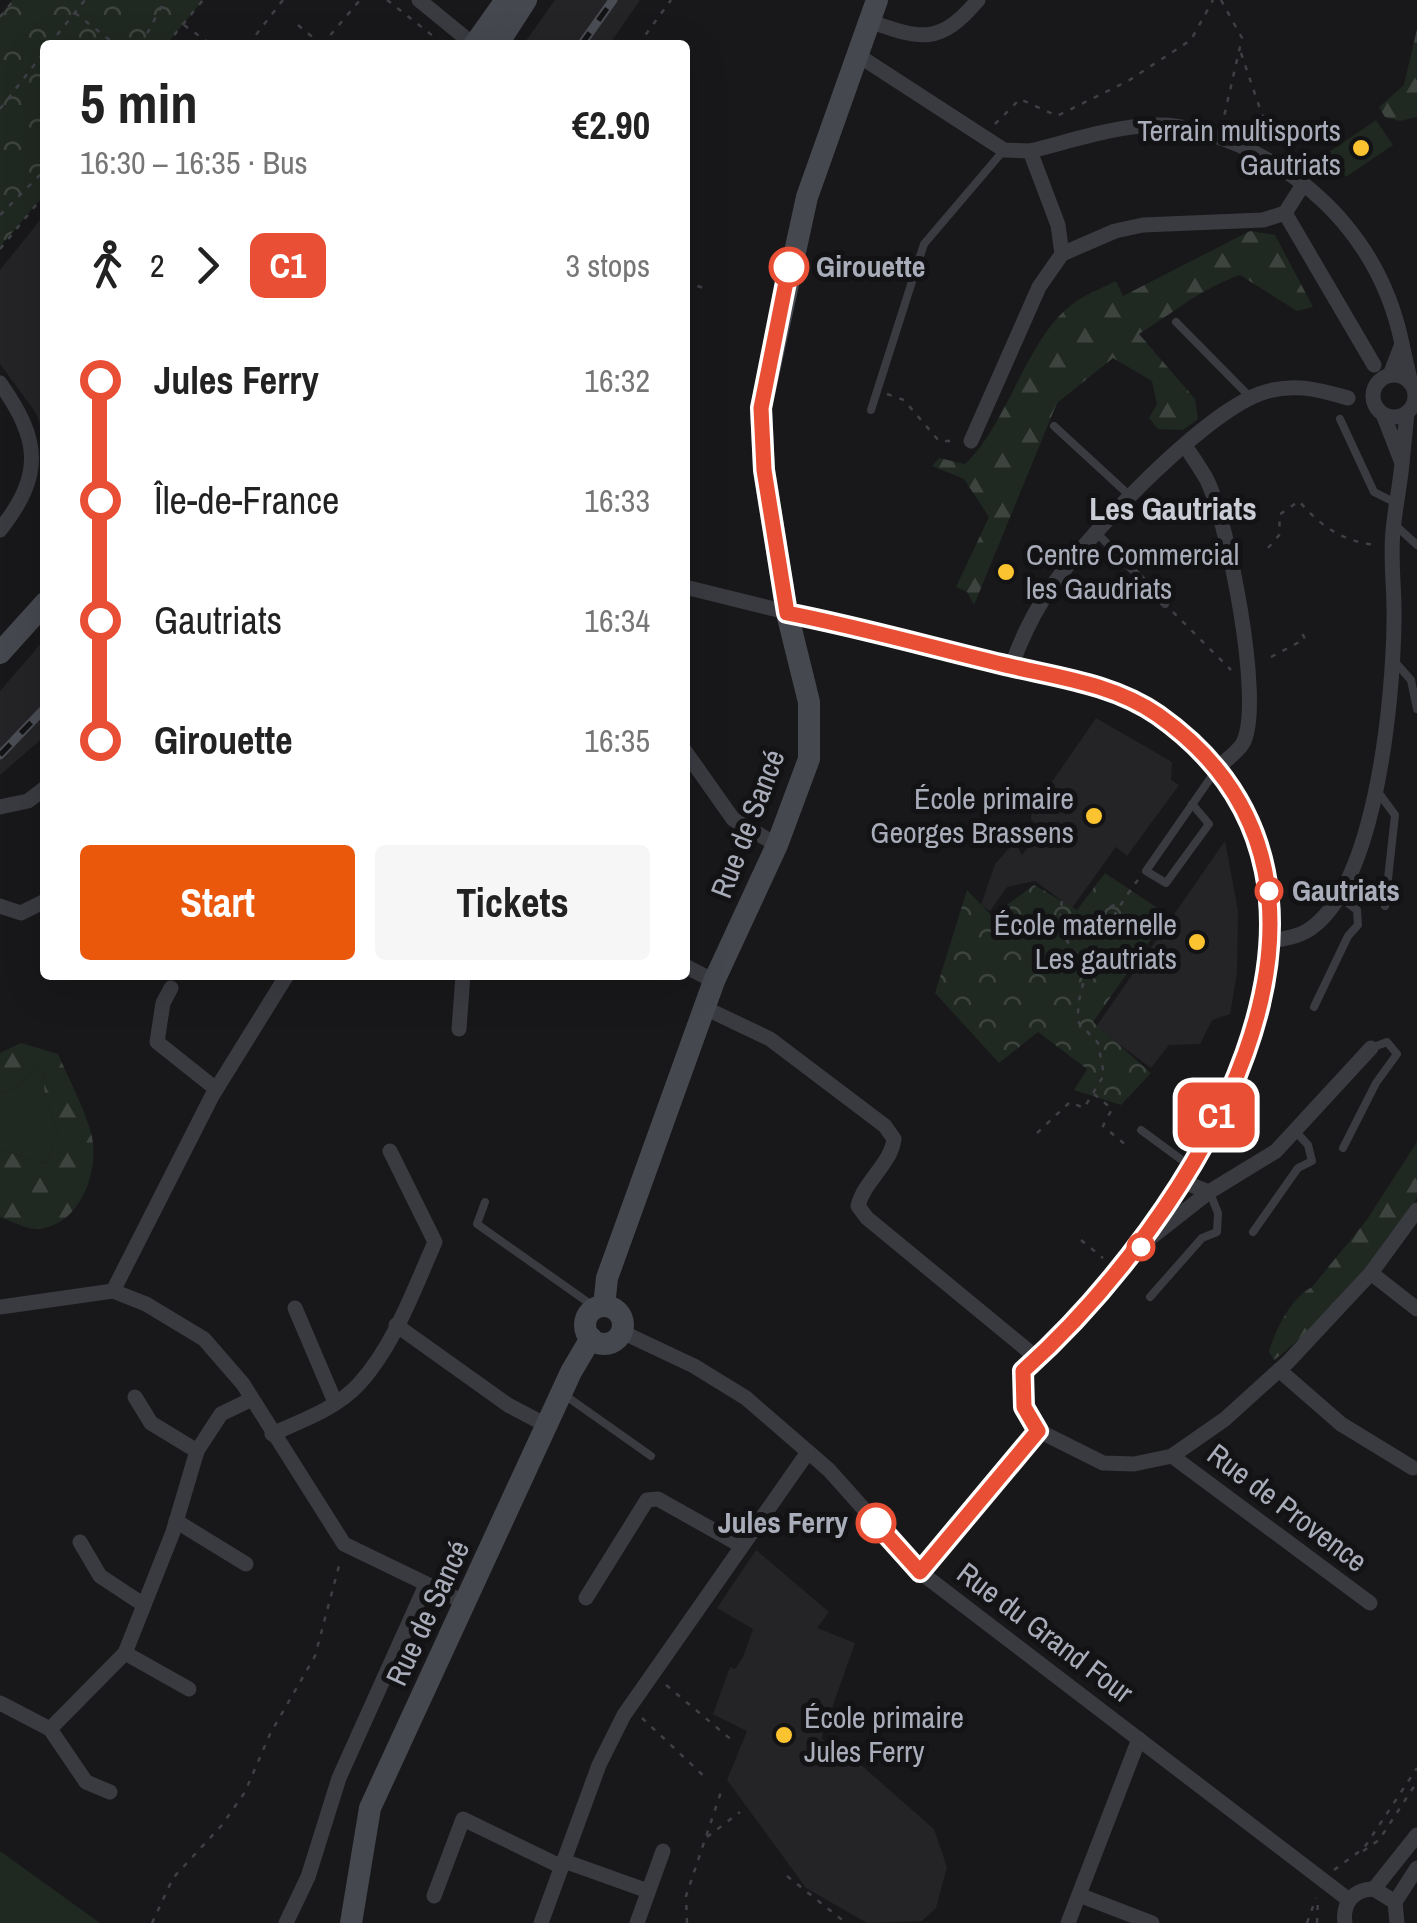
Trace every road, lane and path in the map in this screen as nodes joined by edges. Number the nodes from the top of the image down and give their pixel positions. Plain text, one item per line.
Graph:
1 (14, 0) edge
2 (86, 0) edge
3 (165, 0) edge
4 (203, 0) edge
5 (284, 0) edge
6 (360, 0) edge
7 (386, 0) edge
8 (419, 0) edge
9 (506, 0) edge
10 (526, 0) edge
11 (671, 0) edge
12 (978, 0) edge
13 (1212, 0) edge
14 (1221, 0) edge
15 (873, 10) edge
16 (75, 12) junction
17 (0, 18) edge
18 (183, 24) junction
19 (298, 25) dead end
20 (432, 36) dead end
21 (54, 40) edge
22 (110, 40) edge
23 (144, 40) edge
24 (170, 40) edge
25 (205, 40) edge
26 (252, 40) edge
27 (316, 40) edge
28 (326, 40) edge
29 (468, 40) edge
30 (478, 40) edge
31 (501, 40) edge
32 (642, 40) edge
33 (1240, 51) junction
34 (856, 54) junction
35 (40, 57) edge
36 (38, 60) joint
37 (0, 109) edge
38 (1219, 136) junction
39 (983, 138) junction
40 (1004, 150) junction
41 (1030, 151) junction
42 (1275, 162) junction
43 (40, 175) edge
44 (1304, 183) junction
45 (40, 200) edge
46 (1285, 212) junction
47 (0, 215) edge
48 (0, 248) edge
49 (1062, 254) junction
50 (690, 284) edge
51 (707, 289) dead end
52 (1176, 322) dead end
53 (1402, 344) junction
54 (1374, 365) dead end
55 (1383, 380) junction
56 (0, 383) edge
57 (1411, 384) junction
58 (876, 391) junction
59 (1251, 398) junction
60 (1348, 398) junction
61 (871, 410) dead end
62 (1379, 411) junction
63 (1407, 413) junction
64 (1340, 419) dead end
65 (1054, 426) dead end
66 (971, 441) joint
67 (1186, 447) junction
68 (1402, 463) junction
69 (1132, 498) junction
70 (1398, 504) junction
71 (1394, 524) junction
72 (0, 530) edge
73 (1097, 533) junction
74 (1417, 545) edge
75 (1393, 546) junction
76 (1268, 548) dead end
77 (690, 588) edge
78 (40, 589) edge
79 (1165, 604) joint
80 (40, 609) edge
81 (787, 613) junction
82 (0, 631) edge
83 (1300, 631) dead end
84 (0, 653) edge
85 (1272, 657) dead end
86 (1392, 658) junction
87 (1011, 667) junction
88 (1247, 672) junction
89 (1417, 709) edge
90 (690, 757) edge
91 (1217, 769) junction
92 (1376, 790) junction
93 (40, 792) edge
94 (1192, 804) junction
95 (0, 807) edge
96 (777, 845) junction
97 (1146, 871) junction
98 (1337, 896) junction
99 (1062, 901) dead end
100 (1121, 902) junction
101 (40, 903) edge
102 (0, 906) edge
103 (1385, 906) dead end
104 (1061, 920) junction
105 (996, 926) dead end
106 (1272, 941) junction
107 (1091, 966) junction
108 (690, 969) edge
109 (1126, 972) dead end
110 (284, 980) edge
111 (462, 980) edge
112 (714, 981) junction
113 (171, 988) dead end
114 (1314, 1007) dead end
115 (705, 1008) junction
116 (459, 1029) dead end
117 (1371, 1048) joint
118 (216, 1089) junction
119 (1093, 1094) junction
120 (1141, 1130) dead end
121 (1296, 1132) junction
122 (1037, 1133) dead end
123 (1127, 1146) dead end
124 (1343, 1148) dead end
125 (390, 1150) dead end
126 (1190, 1166) junction
127 (1181, 1181) junction
128 (1209, 1192) junction
129 (484, 1202) dead end
130 (1417, 1210) edge
131 (1253, 1232) dead end
132 (1081, 1240) dead end
133 (1145, 1241) junction
134 (1371, 1272) junction
135 (1120, 1273) junction
136 (114, 1291) junction
137 (1150, 1297) dead end
138 (0, 1307) edge
139 (600, 1307) junction
140 (295, 1308) dead end
141 (1417, 1309) edge
142 (396, 1325) junction
143 (622, 1332) junction
144 (591, 1338) junction
145 (1038, 1358) junction
146 (1279, 1370) junction
147 (562, 1394) junction
148 (135, 1398) dead end
149 (252, 1399) junction
150 (336, 1402) junction
151 (548, 1426) junction
152 (1038, 1431) junction
153 (272, 1434) junction
154 (197, 1450) junction
155 (808, 1452) junction
156 (652, 1456) dead end
157 (1172, 1456) junction
158 (1413, 1468) dead end
159 (176, 1520) junction
160 (80, 1542) dead end
161 (344, 1544) junction
162 (740, 1545) junction
163 (246, 1564) dead end
164 (920, 1572) junction
165 (425, 1587) junction
166 (586, 1598) dead end
167 (466, 1603) junction
168 (1370, 1603) dead end
169 (144, 1605) junction
170 (125, 1653) junction
171 (652, 1673) junction
172 (189, 1689) dead end
173 (0, 1702) edge
174 (630, 1706) junction
175 (50, 1730) junction
176 (1138, 1739) junction
177 (734, 1742) dead end
178 (1417, 1768) edge
179 (706, 1778) dead end
180 (1417, 1782) edge
181 (110, 1792) dead end
182 (722, 1792) dead end
183 (740, 1812) dead end
184 (1417, 1835) edge
185 (706, 1838) junction
186 (663, 1851) dead end
187 (563, 1864) junction
188 (1417, 1868) edge
189 (787, 1876) dead end
190 (1374, 1888) junction
191 (648, 1891) junction
192 (1080, 1895) junction
193 (434, 1896) dead end
194 (1349, 1900) junction
195 (1395, 1902) junction
196 (1399, 1922) edge
197 (152, 1923) edge
198 (286, 1923) edge
199 (351, 1923) edge
200 (541, 1923) edge
201 (637, 1923) edge
202 (687, 1923) edge
203 (846, 1923) edge
204 (1068, 1923) edge
205 (1152, 1923) edge
206 (1307, 1923) edge
207 (1317, 1923) edge
208 (1345, 1923) edge

1 - 17 path
2 - 16 path
3 - 23 path
4 - 18 path
5 - 26 path
6 - 28 path
7 - 20 path
8 - 29 street
9 - 30 street
10 - 31 street
11 - 32 path
12 - 15 street
13 - 39 path
14 - 33 path
15 - 34 street, Rue de Sancé
16 - 21 path
16 - 22 path
18 - 24 path
18 - 25 path
19 - 27 path
33 - 38 path
33 - 42 path
34 - 39 street
34 - 81 street, Rue de Sancé
35 - 36 path
36 - 37 path
38 - 41 street
38 - 42 street
39 - 40 street
40 - 41 street
40 - 58 lane
41 - 49 street
42 - 44 street
43 - 47 path
44 - 46 street
44 - 53 street
45 - 48 path
46 - 49 street
46 - 54 street
49 - 66 street
50 - 51 path
52 - 59 lane
53 - 55 street
53 - 57 street
55 - 57 street
55 - 60 street
55 - 62 street
56 - 72 street
57 - 63 street
58 - 61 lane
58 - 66 path
59 - 60 street
59 - 67 street
60 - 62 street
62 - 63 street
62 - 68 street
63 - 68 street
64 - 70 lane
65 - 69 lane
67 - 69 street
67 - 88 street
68 - 70 street
69 - 73 street
70 - 71 street
71 - 74 lane
71 - 75 street
73 - 79 lane
73 - 87 street
75 - 76 path
75 - 86 street
77 - 81 street
78 - 82 street
79 - 88 path
80 - 84 street
81 - 87 street
81 - 96 street, Rue de Sancé
83 - 85 path
86 - 89 lane
86 - 92 street
87 - 91 street
88 - 91 street
90 - 96 street
91 - 94 lane
91 - 106 street
92 - 98 street
92 - 103 lane
93 - 95 street
94 - 97 lane
94 - 97 lane
96 - 112 street, Rue de Sancé
97 - 100 path
98 - 106 street
98 - 114 lane
99 - 104 path
100 - 104 path
100 - 107 path
101 - 102 street
104 - 105 path
104 - 107 path
106 - 126 street
107 - 109 path
107 - 119 path
108 - 112 street
110 - 118 street
111 - 116 street
112 - 115 street, Rue de Sancé
113 - 118 street
115 - 139 street, Rue de Sancé
115 - 145 street
117 - 121 street
117 - 124 lane
118 - 136 street
119 - 122 path
119 - 123 path
120 - 126 lane
121 - 128 street
121 - 131 lane
125 - 142 street
126 - 127 street
127 - 128 street
127 - 133 street
128 - 133 street
128 - 137 lane
129 - 139 lane
130 - 134 street, Rue de Provence
132 - 135 path
133 - 135 street
134 - 141 street
134 - 146 street, Rue de Provence
135 - 145 street
136 - 138 street
136 - 149 street
139 - 143 street
139 - 144 street
140 - 150 street
142 - 150 street
142 - 151 street
143 - 144 street
143 - 155 street, Rue du Grand Four
144 - 147 street, Rue de Sancé
145 - 152 street
146 - 157 street, Rue de Provence
146 - 158 street
147 - 151 street, Rue de Sancé
147 - 156 lane
148 - 154 street
149 - 153 street
149 - 154 street
150 - 153 street
151 - 167 street, Rue de Sancé
152 - 157 street, Rue de Provence
152 - 164 street
153 - 161 street
154 - 159 street
155 - 162 street
155 - 164 street, Rue du Grand Four
157 - 168 street, Rue de Provence
159 - 163 street
159 - 169 street
160 - 169 street
161 - 165 street
161 - 197 path
162 - 166 street
162 - 171 street
164 - 176 street, Rue du Grand Four
165 - 167 street
165 - 198 street
167 - 199 street, Rue de Sancé
169 - 170 street
170 - 172 street
170 - 175 street
171 - 174 street
171 - 177 path
173 - 175 street
174 - 179 path
174 - 187 street
175 - 181 street
176 - 192 street
176 - 194 street, Rue du Grand Four
178 - 180 path
182 - 185 path
183 - 185 path
184 - 190 street
185 - 202 path
186 - 191 street
187 - 191 street
187 - 193 street
187 - 200 street
188 - 195 street
189 - 203 path
190 - 194 street
190 - 195 street
191 - 201 street
192 - 204 street
192 - 205 street
194 - 208 street
195 - 196 street
206 - 207 path

